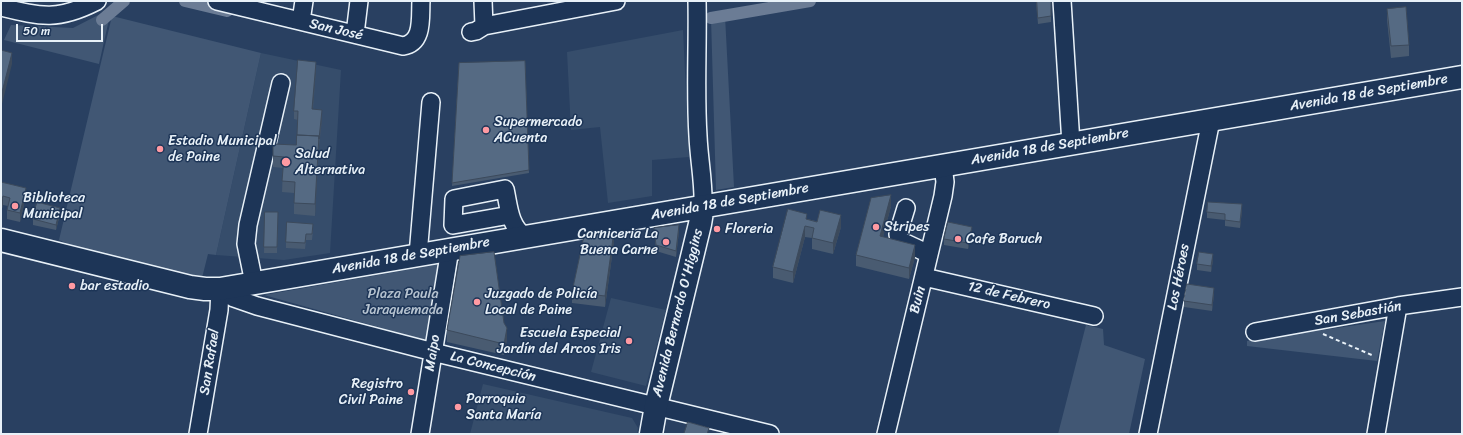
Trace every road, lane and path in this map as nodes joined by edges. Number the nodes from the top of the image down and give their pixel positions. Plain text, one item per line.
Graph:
1 (97, 1) edge
2 (217, 1) edge
3 (304, 1) edge
4 (359, 1) edge
5 (422, 1) edge
6 (483, 1) edge
7 (616, 1) edge
8 (1062, 1) edge
9 (250, 5) edge
10 (1, 7) edge
11 (698, 12) edge
12 (301, 22) junction
13 (355, 34) junction
14 (1462, 77) edge
15 (281, 83) dead end
16 (431, 102) dead end
17 (1211, 120) junction
18 (1071, 144) junction
19 (943, 165) junction
20 (703, 206) junction
21 (906, 208) dead end
22 (510, 215) junction
23 (479, 221) junction
24 (525, 237) junction
25 (1, 241) edge
26 (474, 245) junction
27 (450, 249) junction
28 (929, 254) junction
29 (418, 255) junction
30 (924, 277) junction
31 (254, 283) junction
32 (220, 289) junction
33 (1462, 297) edge
34 (1398, 306) junction
35 (1094, 316) dead end
36 (1255, 332) dead end
37 (1321, 333) dead end
38 (433, 352) junction
39 (1374, 356) dead end
40 (656, 406) junction
41 (198, 434) edge
42 (420, 434) edge
43 (651, 434) edge
44 (770, 434) edge
45 (886, 434) edge
46 (1148, 434) edge
47 (1376, 434) edge

1 - 10 street
2 - 9 street, San José
3 - 12 street
4 - 13 street
5 - 13 street, San José
6 - 7 street
8 - 18 street
9 - 12 street, San José
11 - 20 street, Avenida Bernardo O'Higgins
12 - 13 street, San José
14 - 17 main road, Avenida 18 de Septiembre
15 - 31 street
16 - 29 street
17 - 18 main road, Avenida 18 de Septiembre
17 - 46 street, Los Héroes
18 - 19 main road, Avenida 18 de Septiembre
19 - 20 main road, Avenida 18 de Septiembre
19 - 28 street, Buin
20 - 24 main road, Avenida 18 de Septiembre
20 - 40 main road, Avenida Bernardo O'Higgins
21 - 28 street
22 - 23 street
22 - 23 street
22 - 24 street
23 - 26 street
24 - 26 main road, Avenida 18 de Septiembre
25 - 32 main road, Avenida 18 de Septiembre
26 - 27 main road, Avenida 18 de Septiembre
27 - 29 main road, Avenida 18 de Septiembre
27 - 38 street, Maipo
28 - 30 street, Buin
29 - 31 main road, Avenida 18 de Septiembre
30 - 35 street, 12 de Febrero
30 - 45 street, Buin
31 - 32 main road, Avenida 18 de Septiembre
32 - 38 street, La Concepción
32 - 41 street, San Rafael
33 - 34 street, San Sebastián
34 - 36 street, San Sebastián
34 - 47 street
37 - 39 path
38 - 40 street, La Concepción
38 - 42 street, Maipo
40 - 43 main road, Avenida Bernardo O'Higgins
40 - 44 street, La Concepción

